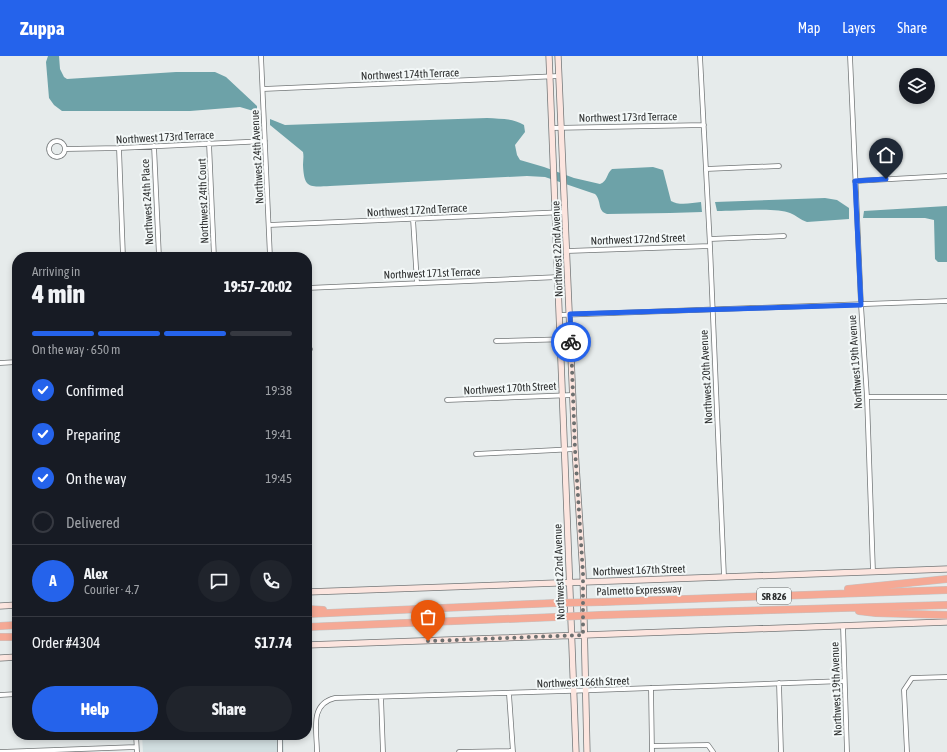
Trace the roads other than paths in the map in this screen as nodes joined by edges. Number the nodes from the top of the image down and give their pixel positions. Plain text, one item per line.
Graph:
1 (261, 56) edge
2 (549, 56) edge
3 (558, 56) edge
4 (700, 56) edge
5 (850, 56) edge
6 (559, 76) junction
7 (550, 77) junction
8 (263, 89) junction
9 (704, 124) junction
10 (552, 128) junction
11 (562, 128) junction
12 (265, 141) junction
13 (209, 143) junction
14 (154, 146) junction
15 (119, 148) junction
16 (66, 149) junction
17 (780, 166) dead end
18 (706, 169) junction
19 (947, 176) edge
20 (855, 181) junction
21 (556, 212) junction
22 (565, 212) junction
23 (413, 219) junction
24 (269, 225) junction
25 (784, 236) dead end
26 (710, 239) junction
27 (710, 246) junction
28 (567, 251) junction
29 (123, 252) edge
30 (159, 252) edge
31 (214, 252) edge
32 (270, 252) edge
33 (558, 277) junction
34 (417, 283) junction
35 (312, 288) edge
36 (947, 301) edge
37 (861, 305) junction
38 (712, 310) junction
39 (570, 314) junction
40 (560, 315) junction
41 (570, 339) junction
42 (561, 340) junction
43 (496, 341) dead end
44 (12, 362) edge
45 (0, 363) edge
46 (564, 394) junction
47 (573, 395) junction
48 (867, 397) junction
49 (947, 397) edge
50 (447, 400) dead end
51 (575, 449) junction
52 (566, 450) junction
53 (476, 454) dead end
54 (947, 569) edge
55 (873, 572) junction
56 (724, 577) junction
57 (947, 579) edge
58 (583, 582) junction
59 (569, 583) junction
60 (947, 590) edge
61 (312, 592) edge
62 (786, 596) junction
63 (12, 605) edge
64 (947, 605) edge
65 (0, 606) edge
66 (312, 608) edge
67 (830, 608) junction
68 (349, 612) junction
69 (312, 614) edge
70 (947, 615) edge
71 (947, 622) edge
72 (12, 625) edge
73 (0, 626) edge
74 (843, 626) junction
75 (312, 627) edge
76 (583, 635) junction
77 (572, 636) junction
78 (0, 637) edge
79 (12, 637) edge
80 (312, 645) edge
81 (12, 657) edge
82 (0, 658) edge
83 (947, 677) edge
84 (844, 681) junction
85 (779, 683) junction
86 (651, 688) junction
87 (574, 690) junction
88 (585, 690) junction
89 (12, 694) edge
90 (509, 694) junction
91 (0, 695) edge
92 (381, 697) junction
93 (280, 740) edge
94 (652, 746) junction
95 (136, 750) edge
96 (513, 751) edge
97 (0, 752) edge
98 (280, 752) edge
99 (317, 752) edge
100 (383, 752) edge
101 (460, 752) edge
102 (576, 752) edge
103 (587, 752) edge
104 (652, 752) edge
105 (713, 752) edge
106 (781, 752) edge
107 (847, 752) edge
108 (906, 752) edge

1 - 8 street, Northwest 24th Avenue
2 - 7 main road, Northwest 22nd Avenue
3 - 6 main road, Northwest 22nd Avenue
4 - 9 street, Northwest 20th Avenue
5 - 20 street, Northwest 19th Avenue
6 - 7 street, Northwest 174th Terrace
6 - 11 main road, Northwest 22nd Avenue
7 - 8 street, Northwest 174th Terrace
7 - 10 main road, Northwest 22nd Avenue
8 - 12 street, Northwest 24th Avenue
9 - 11 street, Northwest 173rd Terrace
9 - 18 street, Northwest 20th Avenue
10 - 11 street, Northwest 173rd Terrace
10 - 21 main road, Northwest 22nd Avenue
11 - 22 main road, Northwest 22nd Avenue
12 - 13 street, Northwest 173rd Terrace
12 - 24 street, Northwest 24th Avenue
13 - 14 street, Northwest 173rd Terrace
13 - 31 street, Northwest 24th Court
14 - 15 street, Northwest 173rd Terrace
14 - 30 street, Northwest 24th Place
15 - 16 street, Northwest 173rd Terrace
15 - 29 street
16 - 16 street, Northwest 173rd Terrace
17 - 18 street
18 - 26 street, Northwest 20th Avenue
19 - 20 street
20 - 37 street, Northwest 19th Avenue
21 - 22 street, Northwest 172nd Terrace
21 - 23 street, Northwest 172nd Terrace
21 - 33 main road, Northwest 22nd Avenue
22 - 28 main road, Northwest 22nd Avenue
23 - 24 street, Northwest 172nd Terrace
23 - 34 street
24 - 32 street, Northwest 24th Avenue
25 - 26 street
26 - 27 street, Northwest 20th Avenue
27 - 28 street, Northwest 172nd Street
27 - 38 street, Northwest 20th Avenue
28 - 39 main road, Northwest 22nd Avenue
33 - 34 street, Northwest 171st Terrace
33 - 40 main road, Northwest 22nd Avenue
34 - 35 street, Northwest 171st Terrace
36 - 37 street
37 - 38 street
37 - 48 street, Northwest 19th Avenue
38 - 39 street
38 - 56 street, Northwest 20th Avenue
39 - 40 street
39 - 41 main road, Northwest 22nd Avenue
40 - 42 main road, Northwest 22nd Avenue
41 - 42 street
41 - 47 main road, Northwest 22nd Avenue
42 - 43 street
42 - 46 main road, Northwest 22nd Avenue
44 - 45 street
46 - 47 street, Northwest 170th Street
46 - 50 street, Northwest 170th Street
46 - 52 main road, Northwest 22nd Avenue
47 - 51 main road, Northwest 22nd Avenue
48 - 49 street
48 - 55 street, Northwest 19th Avenue
51 - 52 street
51 - 58 main road, Northwest 22nd Avenue
52 - 53 street
52 - 59 main road, Northwest 22nd Avenue
54 - 55 main road, Northwest 167th Street
55 - 56 main road, Northwest 167th Street
56 - 58 main road, Northwest 167th Street
57 - 62 highway
58 - 59 main road, Northwest 167th Street
58 - 76 main road, Northwest 22nd Avenue
59 - 61 main road, Northwest 167th Street
59 - 77 main road, Northwest 22nd Avenue
60 - 62 highway, Palmetto Expressway / SR 826
62 - 68 highway, Palmetto Expressway / SR 826, bridge
63 - 65 main road
64 - 67 highway, SR 826
66 - 68 highway
67 - 70 highway
67 - 75 highway, SR 826, bridge
68 - 69 highway, Palmetto Expressway / SR 826
71 - 74 main road
72 - 73 highway
74 - 76 main road
74 - 84 street, Northwest 19th Avenue
76 - 77 main road
76 - 88 main road, Northwest 22nd Avenue
77 - 80 main road
77 - 87 main road, Northwest 22nd Avenue
78 - 79 highway
81 - 82 main road
83 - 108 street
84 - 85 street, Northwest 166th Street
84 - 107 street, Northwest 19th Avenue
85 - 86 street, Northwest 166th Street
85 - 106 street
86 - 88 street, Northwest 166th Street
86 - 94 street
87 - 88 street, Northwest 166th Street
87 - 90 street, Northwest 166th Street
87 - 102 main road, Northwest 22nd Avenue
88 - 103 main road, Northwest 22nd Avenue
89 - 91 street
90 - 92 street, Northwest 166th Street
90 - 96 street
92 - 99 street, Northwest 166th Street
92 - 100 street
93 - 98 street
94 - 104 street
94 - 105 street
95 - 97 street
96 - 101 street

